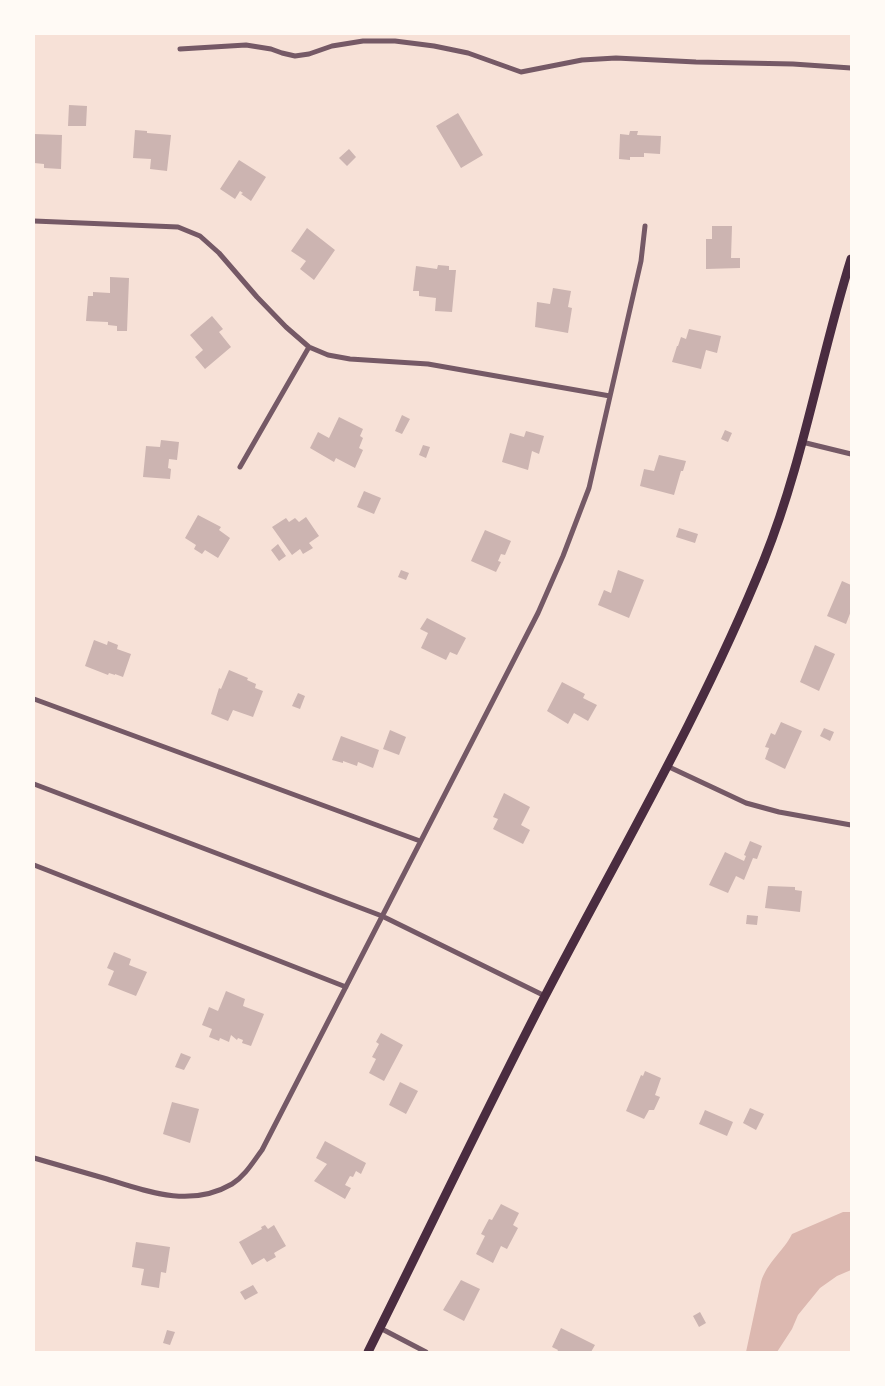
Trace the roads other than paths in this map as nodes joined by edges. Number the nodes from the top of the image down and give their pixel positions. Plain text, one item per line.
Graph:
1 (180, 49) dead end
2 (851, 68) edge
3 (34, 221) edge
4 (645, 226) dead end
5 (851, 259) edge
6 (309, 347) junction
7 (610, 396) junction
8 (802, 442) junction
9 (851, 454) edge
10 (240, 468) dead end
11 (34, 699) edge
12 (667, 766) junction
13 (34, 784) edge
14 (851, 825) edge
15 (420, 841) junction
16 (34, 864) edge
17 (382, 916) junction
18 (346, 987) junction
19 (545, 996) junction
20 (34, 1158) edge
21 (380, 1328) junction
22 (368, 1352) edge
23 (426, 1352) edge

1 - 2 street
3 - 6 street
4 - 7 street
5 - 8 main road
6 - 7 street
6 - 10 street
7 - 15 street
8 - 9 street
8 - 12 main road
11 - 15 street
12 - 14 street
12 - 19 main road
13 - 17 street
15 - 17 street
16 - 18 street
17 - 18 street
17 - 19 street
18 - 20 street
19 - 21 main road
21 - 22 main road
21 - 23 street

